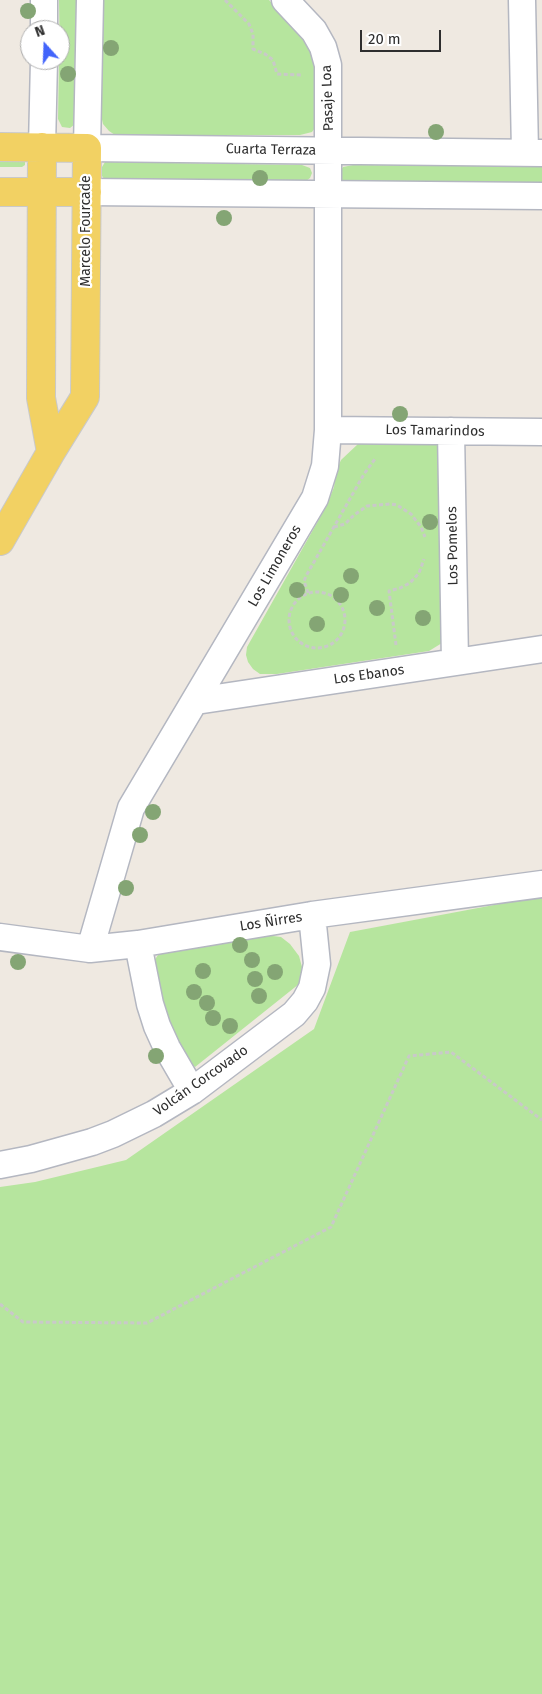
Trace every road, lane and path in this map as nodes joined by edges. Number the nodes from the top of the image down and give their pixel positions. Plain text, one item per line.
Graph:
1 (44, 0) edge
2 (90, 0) edge
3 (225, 0) edge
4 (285, 0) edge
5 (522, 0) edge
6 (44, 20) edge
7 (44, 70) edge
8 (328, 76) junction
9 (0, 147) edge
10 (42, 147) junction
11 (87, 148) junction
12 (329, 151) junction
13 (533, 152) edge
14 (0, 192) edge
15 (42, 192) junction
16 (87, 192) junction
17 (328, 195) junction
18 (542, 196) edge
19 (328, 430) junction
20 (451, 431) junction
21 (542, 432) edge
22 (51, 452) junction
23 (378, 457) dead end
24 (334, 527) junction
25 (0, 541) edge
26 (425, 545) dead end
27 (426, 552) dead end
28 (308, 593) junction
29 (542, 649) edge
30 (455, 662) junction
31 (400, 670) junction
32 (196, 701) junction
33 (542, 884) edge
34 (312, 915) junction
35 (0, 937) edge
36 (138, 944) junction
37 (90, 949) junction
38 (192, 1091) junction
39 (542, 1120) edge
40 (0, 1165) edge
41 (0, 1304) edge

1 - 6 street
2 - 11 street, Marcelo Fourcade
3 - 8 path
4 - 8 street, Pasaje Loa
5 - 13 street
7 - 10 street
8 - 12 street, Pasaje Loa
9 - 10 main road, Cuarta Terraza
10 - 11 main road, Cuarta Terraza
10 - 15 main road
11 - 12 street, Cuarta Terraza
11 - 16 main road, Marcelo Fourcade
12 - 13 street, Cuarta Terraza
12 - 17 street, Los Limoneros
14 - 15 main road
15 - 16 main road
15 - 22 main road
16 - 17 street
16 - 22 main road, Marcelo Fourcade
17 - 18 street
17 - 19 street, Los Limoneros
19 - 20 street, Los Tamarindos
19 - 32 street, Los Limoneros
20 - 21 street, Los Tamarindos
20 - 30 street, Los Pomelos
22 - 25 main road, Marcelo Fourcade
23 - 24 path
24 - 26 path
24 - 28 path
27 - 31 path
28 - 28 path
29 - 30 street, Los Ebanos
30 - 31 street, Los Ebanos
31 - 32 street, Los Ebanos
32 - 37 street, Los Limoneros
33 - 34 street, Los Ñirres
34 - 36 street, Los Ñirres
34 - 38 street, Volcán Corcovado
35 - 37 street, Los Ñirres
36 - 37 street, Los Ñirres
36 - 38 street
38 - 40 street, Volcán Corcovado
39 - 41 path

